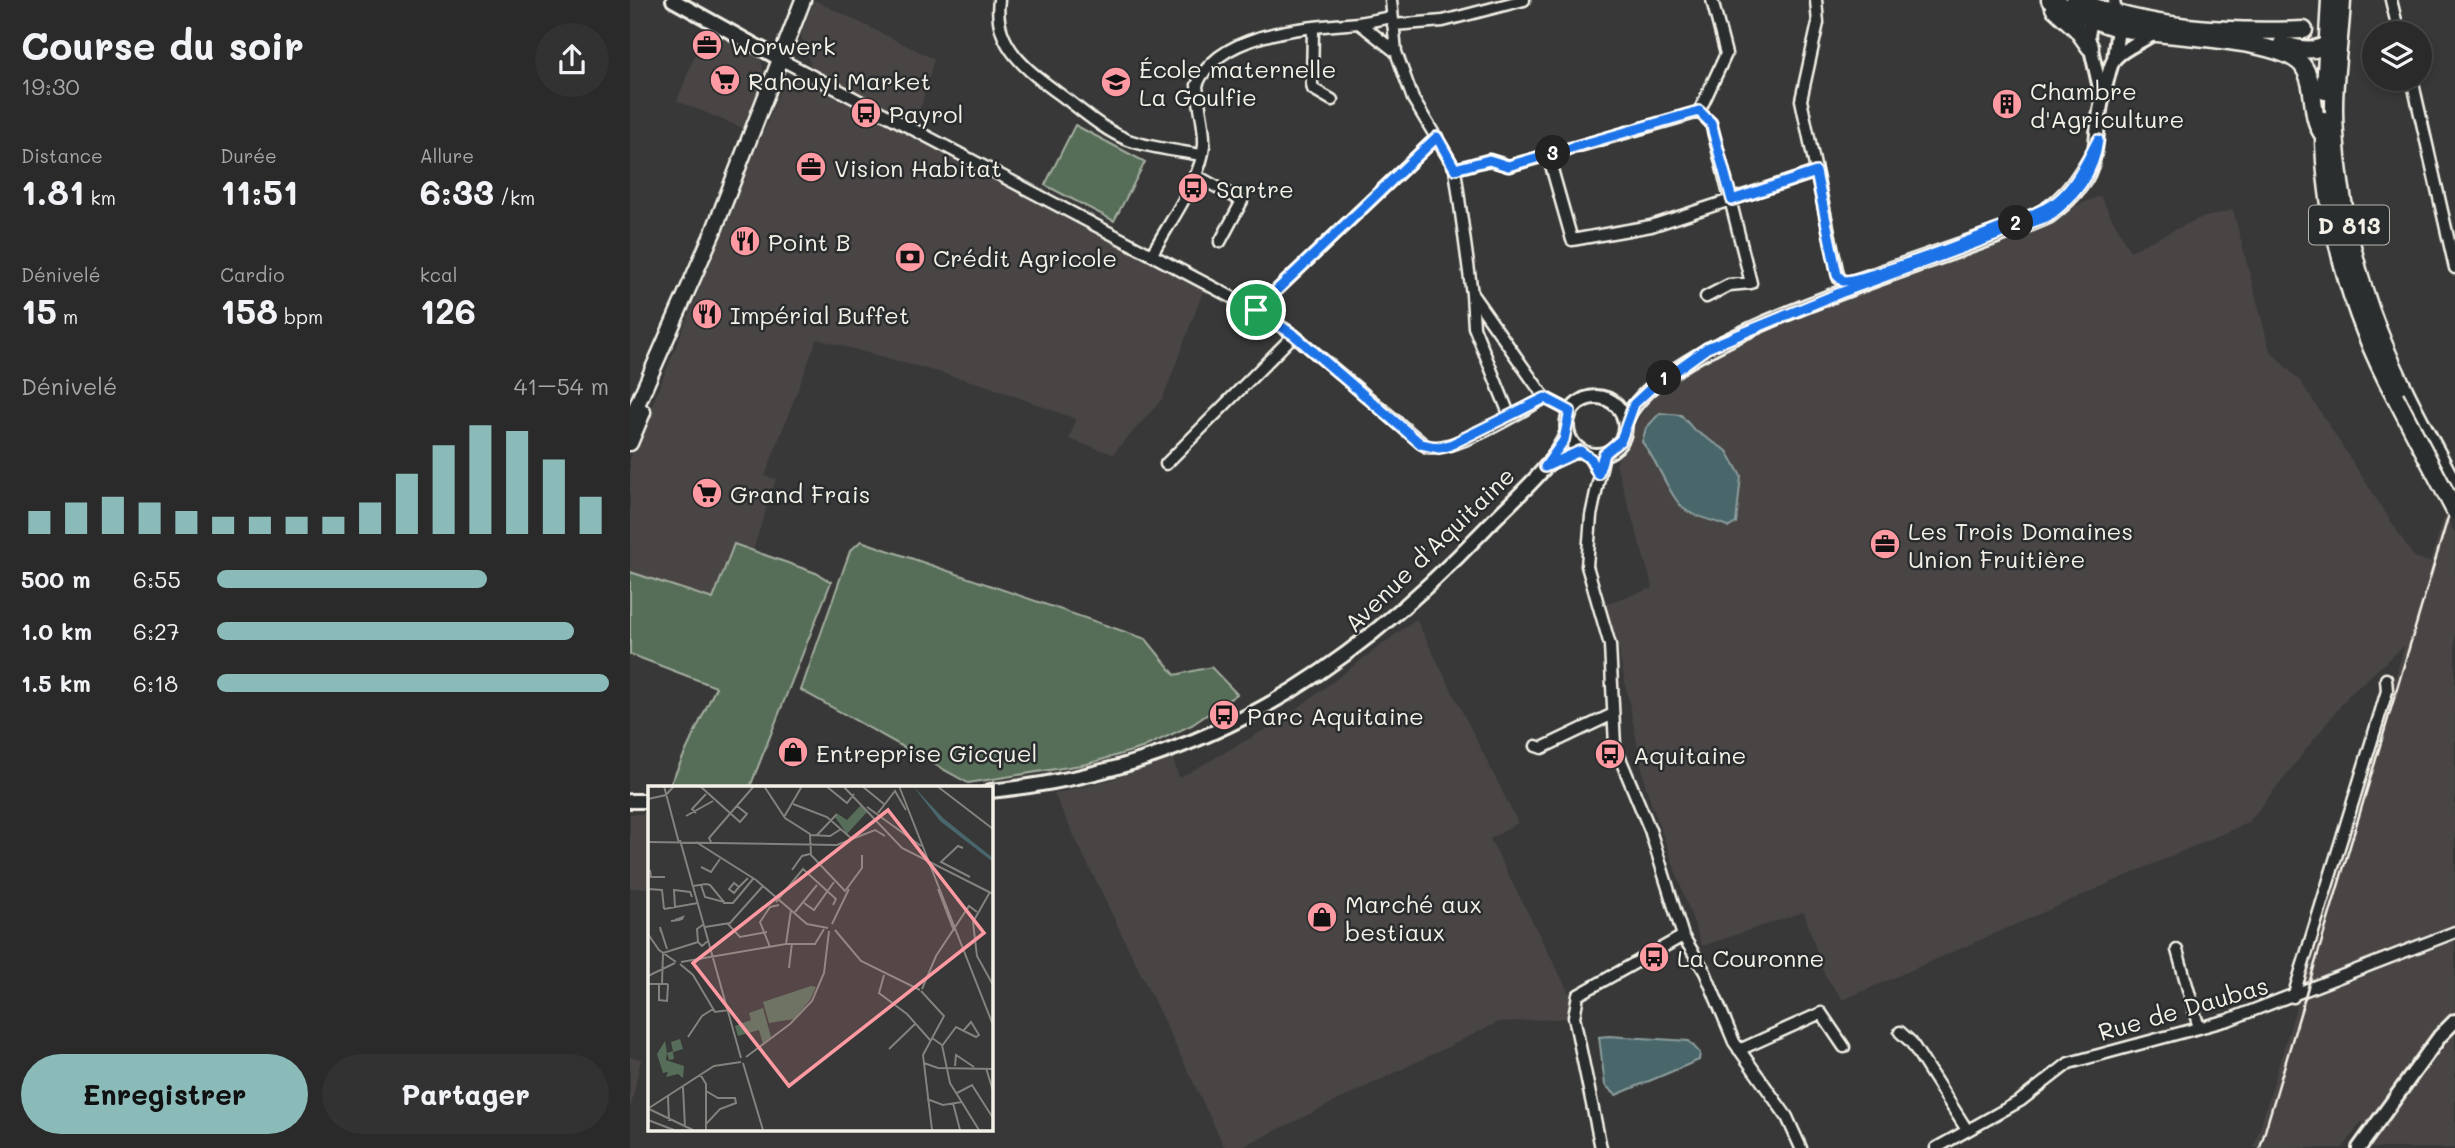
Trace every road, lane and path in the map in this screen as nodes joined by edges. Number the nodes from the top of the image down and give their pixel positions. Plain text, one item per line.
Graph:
1 (674, 0) edge
2 (803, 0) edge
3 (999, 0) edge
4 (1391, 0) edge
5 (1524, 0) edge
6 (1712, 0) edge
7 (1816, 0) edge
8 (2044, 0) edge
9 (2050, 0) edge
10 (2391, 0) edge
11 (2334, 1) edge
12 (2087, 4) edge
13 (2116, 14) edge
14 (1392, 21) junction
15 (2396, 21) edge
16 (1359, 23) junction
17 (1314, 28) junction
18 (2304, 30) junction
19 (2151, 35) junction
20 (2231, 42) junction
21 (2090, 47) junction
22 (1396, 52) junction
23 (2334, 53) junction
24 (778, 58) junction
25 (2114, 59) junction
26 (2415, 91) edge
27 (2102, 97) junction
28 (1332, 100) dead end
29 (1699, 111) junction
30 (2324, 134) junction
31 (1437, 137) junction
32 (2098, 140) junction
33 (1202, 155) junction
34 (1548, 155) junction
35 (1455, 169) junction
36 (1816, 172) junction
37 (1195, 176) junction
38 (1732, 200) junction
39 (1220, 242) dead end
40 (1152, 254) junction
41 (2455, 268) edge
42 (1472, 294) junction
43 (1706, 297) dead end
44 (1256, 310) junction
45 (669, 334) junction
46 (1294, 335) junction
47 (1504, 341) junction
48 (1482, 348) junction
49 (644, 386) junction
50 (1650, 389) junction
51 (2400, 394) junction
52 (1545, 398) junction
53 (1612, 402) junction
54 (1507, 409) dead end
55 (1570, 411) junction
56 (630, 421) edge
57 (1625, 423) junction
58 (1567, 433) junction
59 (630, 434) edge
60 (630, 443) edge
61 (1584, 452) junction
62 (1604, 454) junction
63 (1166, 464) dead end
64 (1545, 467) junction
65 (1598, 474) junction
66 (2455, 488) edge
67 (2455, 511) edge
68 (2386, 679) dead end
69 (1611, 715) junction
70 (1536, 746) dead end
71 (992, 791) edge
72 (630, 801) edge
73 (648, 801) edge
74 (2455, 932) edge
75 (1684, 936) junction
76 (2177, 950) dead end
77 (2293, 997) junction
78 (2455, 1021) edge
79 (2199, 1028) junction
80 (1900, 1032) dead end
81 (1844, 1046) dead end
82 (1739, 1050) junction
83 (1967, 1130) junction
84 (1601, 1148) edge
85 (1801, 1148) edge
86 (1936, 1148) edge
87 (2359, 1148) edge

1 - 24 street
2 - 24 main road
3 - 33 street
4 - 14 street
5 - 14 street
6 - 29 street
7 - 36 street
8 - 21 main road
9 - 12 main road
10 - 15 street
11 - 18 main road
11 - 23 main road, D 813
11 - 23 main road
12 - 13 main road
12 - 21 street
13 - 18 main road
13 - 19 main road
13 - 25 street
14 - 16 street
14 - 22 street
16 - 17 street
16 - 22 street
17 - 28 street
17 - 33 street
18 - 23 main road
19 - 20 main road
19 - 25 street
20 - 23 main road
20 - 30 main road
21 - 27 street
22 - 31 street
23 - 30 main road, D 813
23 - 51 main road, D 813
24 - 40 street
24 - 45 main road
25 - 27 street
26 - 41 street
27 - 32 street
29 - 34 street
29 - 38 street
30 - 51 main road, D 813
31 - 35 street
31 - 44 street
32 - 36 street
32 - 50 street
33 - 37 street
34 - 35 street
34 - 38 street
35 - 42 street
36 - 38 street
37 - 39 street
37 - 40 street
38 - 43 street
40 - 44 street
42 - 47 street
42 - 48 street
44 - 46 street
45 - 49 main road
45 - 60 main road
46 - 52 street
46 - 63 street
47 - 48 street
47 - 52 street
48 - 54 street
49 - 56 main road
49 - 59 main road
50 - 53 street
50 - 57 street
51 - 66 main road, D 813
51 - 67 main road, D 813, bridge
52 - 55 street
53 - 55 street
53 - 57 street
55 - 58 street
57 - 62 street
58 - 61 street
58 - 64 street, Avenue d'Aquitaine
61 - 62 street
61 - 64 street, Avenue d'Aquitaine
61 - 65 street
62 - 65 street
64 - 71 street, Avenue d'Aquitaine
65 - 69 street
68 - 77 street
69 - 70 street
69 - 75 street
72 - 73 street
74 - 77 street, Rue de Daubas
75 - 82 street
75 - 84 street
76 - 79 street
77 - 79 street, Rue de Daubas
78 - 87 street
79 - 83 street, Rue de Daubas
80 - 83 street
81 - 82 street
82 - 85 street
83 - 86 street, Rue de Daubas

